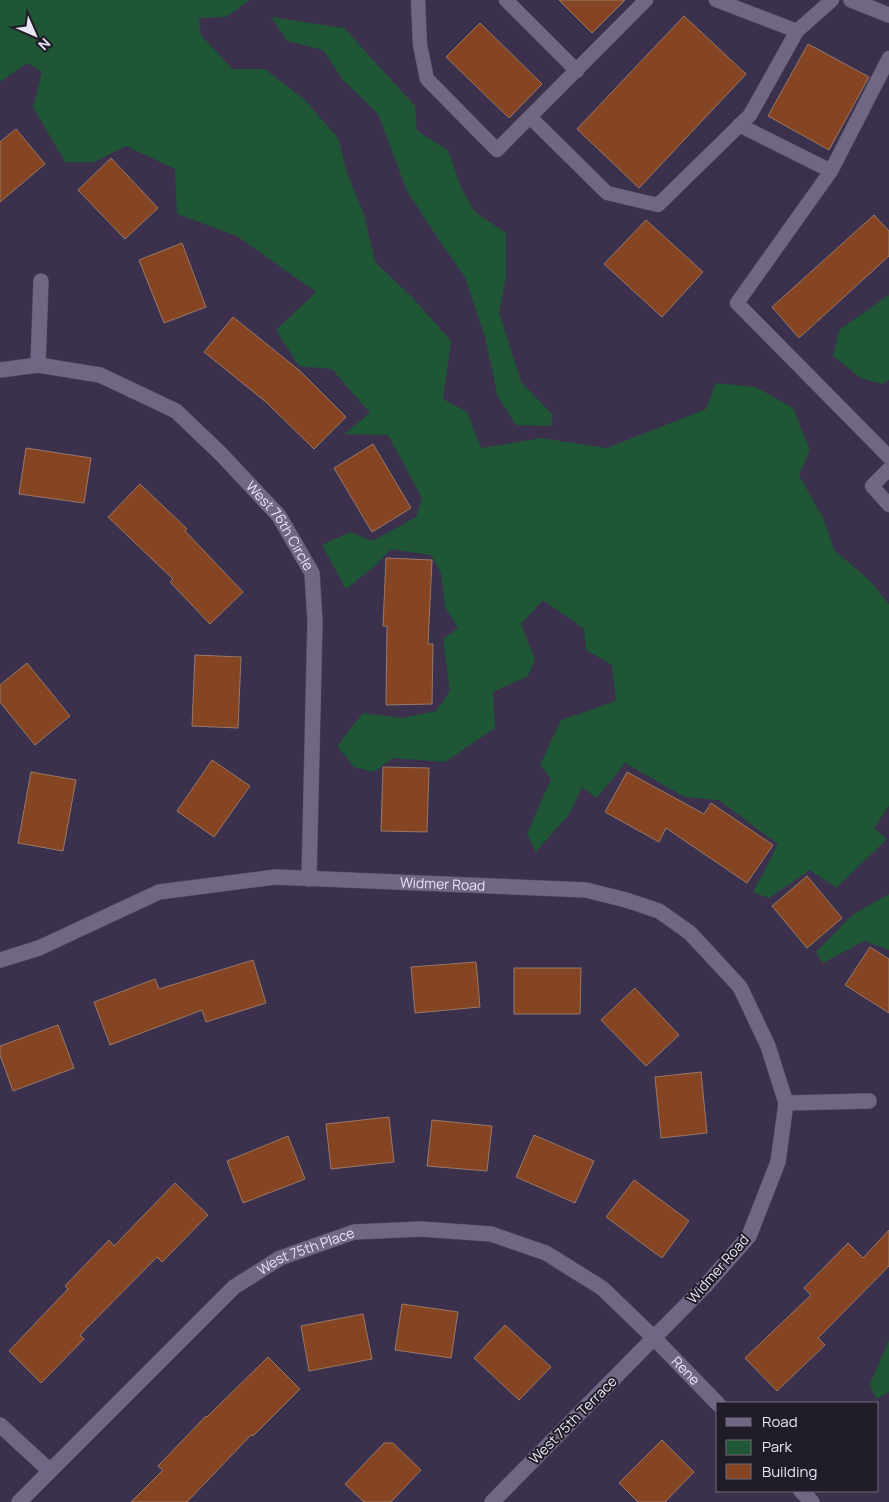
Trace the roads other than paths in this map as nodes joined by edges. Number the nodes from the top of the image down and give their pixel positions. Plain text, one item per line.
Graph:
1 (418, 0) edge
2 (506, 0) edge
3 (646, 0) edge
4 (716, 0) edge
5 (832, 0) edge
6 (851, 0) edge
7 (889, 15) edge
8 (798, 31) junction
9 (889, 58) edge
10 (576, 71) junction
11 (530, 117) junction
12 (740, 125) junction
13 (832, 171) junction
14 (41, 281) dead end
15 (38, 365) junction
16 (0, 370) edge
17 (889, 457) edge
18 (889, 469) edge
19 (889, 505) edge
20 (309, 879) junction
21 (0, 960) edge
22 (869, 1101) dead end
23 (786, 1103) junction
24 (654, 1338) junction
25 (716, 1402) edge
26 (0, 1425) edge
27 (50, 1471) junction
28 (802, 1492) edge
29 (19, 1502) edge
30 (492, 1502) edge
31 (812, 1502) edge

1 - 11 lane
2 - 10 lane
3 - 10 lane
4 - 8 lane
5 - 8 lane
6 - 7 street
8 - 12 lane
9 - 13 lane
10 - 11 lane
11 - 12 lane
12 - 13 lane
13 - 17 lane
14 - 15 street
15 - 16 street, West 76th Circle
15 - 20 street, West 76th Circle
18 - 19 lane
20 - 21 street, Widmer Road
20 - 23 street, Widmer Road
22 - 23 street
23 - 24 street, Widmer Road
24 - 25 street, Rene
24 - 27 street, West 75th Place
24 - 30 street, West 75th Terrace
26 - 27 street
27 - 29 street, West 75th Place
28 - 31 street

